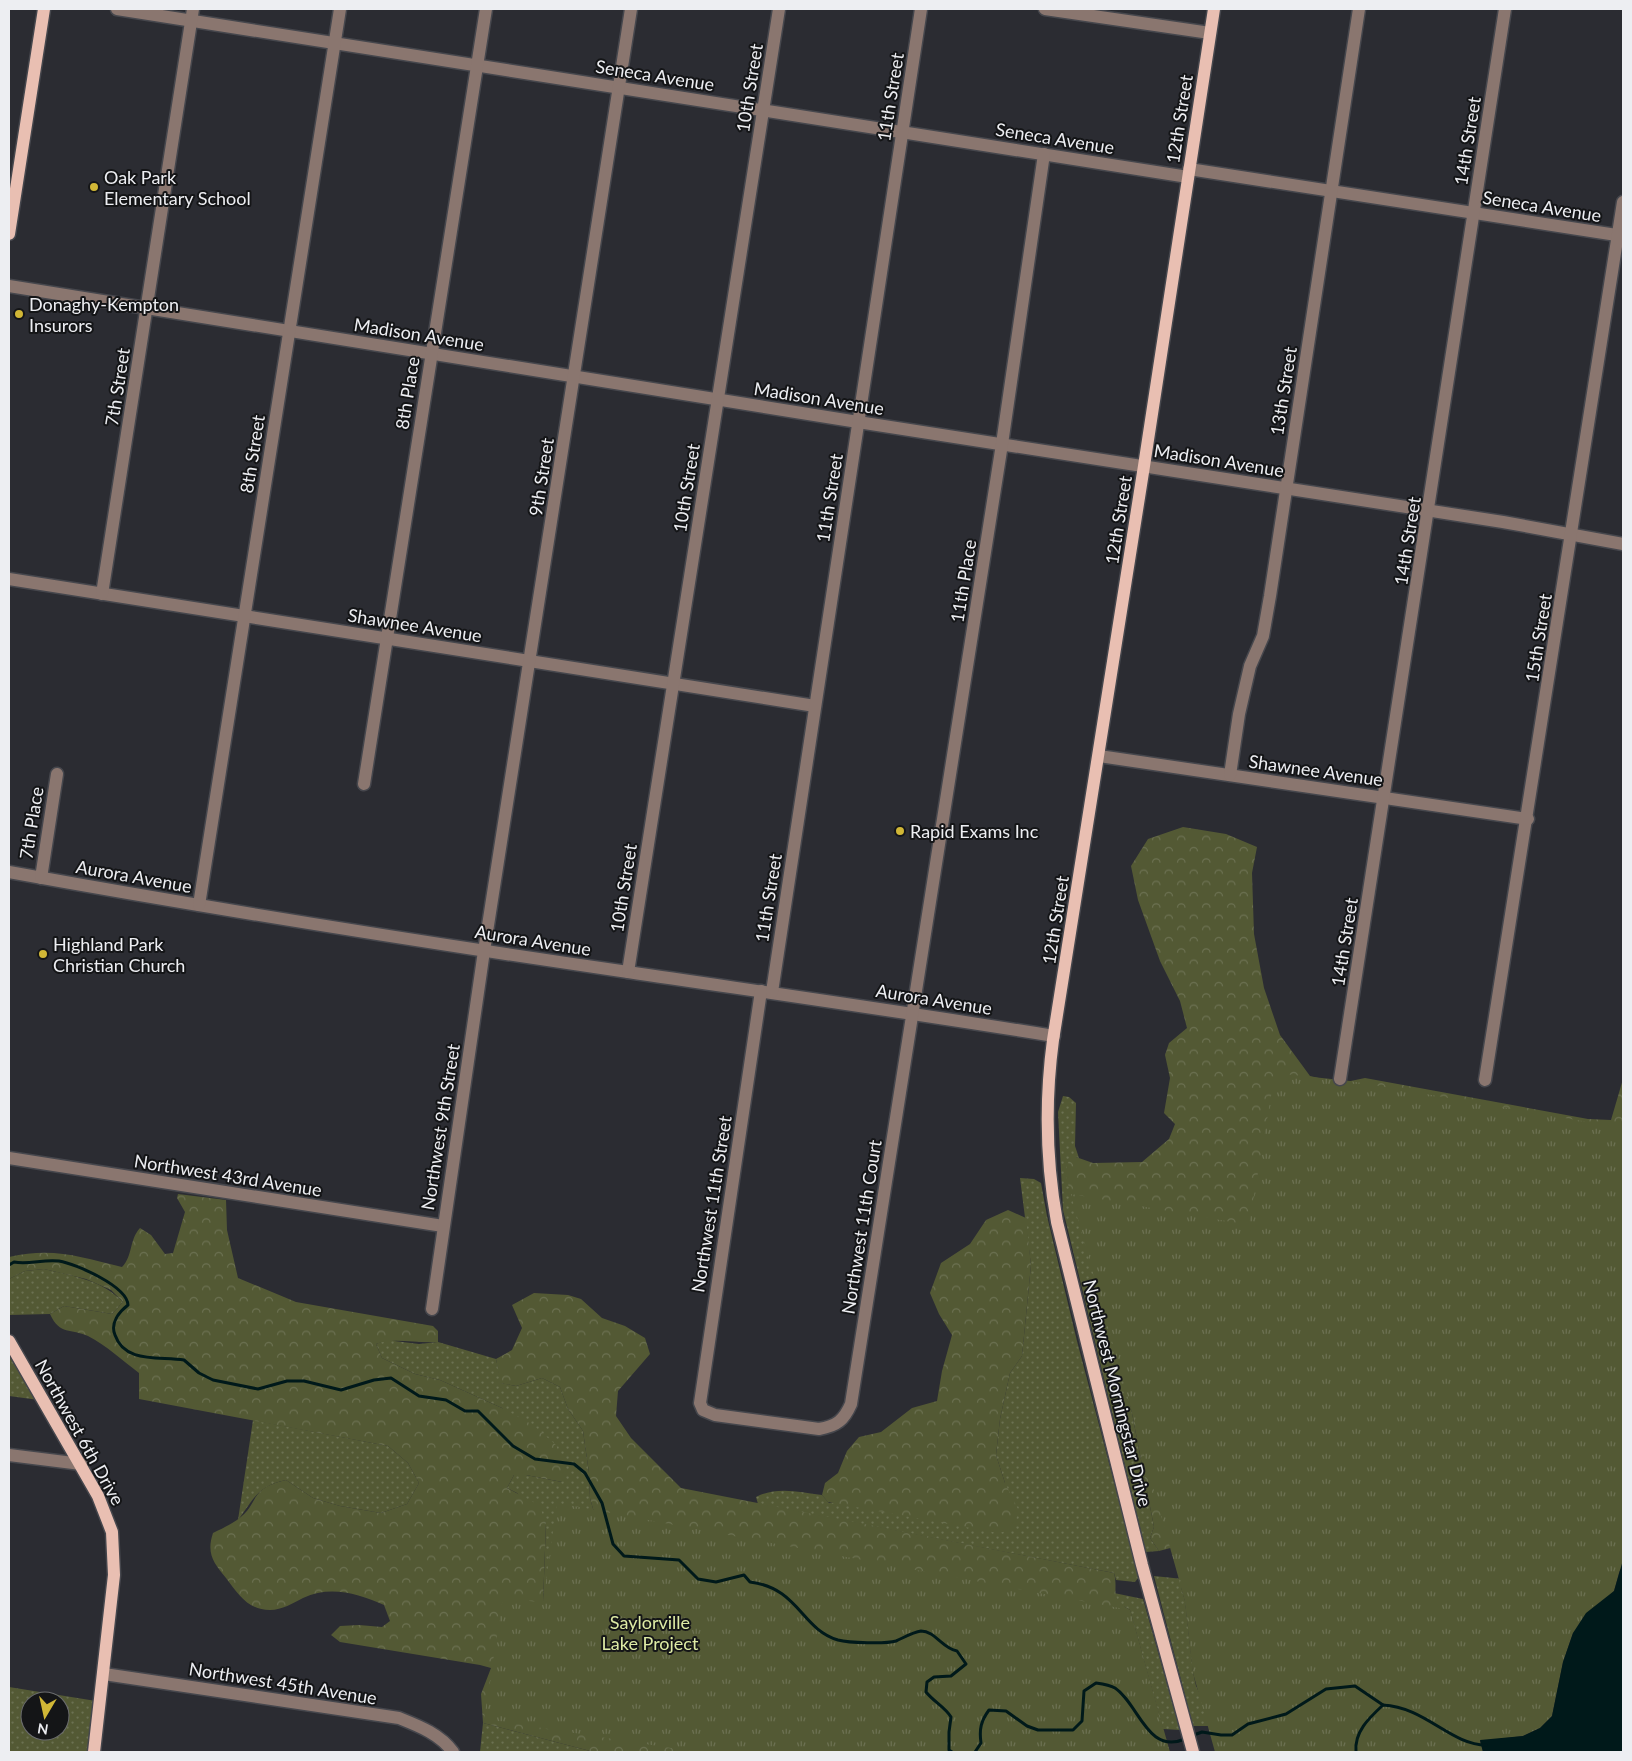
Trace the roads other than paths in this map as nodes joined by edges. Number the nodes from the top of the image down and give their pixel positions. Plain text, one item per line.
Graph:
1 (44, 9) edge
2 (117, 9) edge
3 (340, 9) edge
4 (486, 9) edge
5 (632, 9) edge
6 (779, 9) edge
7 (921, 9) edge
8 (1045, 9) edge
9 (1214, 9) edge
10 (1359, 9) edge
11 (1505, 9) edge
12 (192, 15) edge
13 (1210, 33) junction
14 (334, 44) junction
15 (477, 66) junction
16 (619, 88) junction
17 (763, 110) junction
18 (902, 131) junction
19 (1044, 154) junction
20 (1189, 173) junction
21 (1331, 191) junction
22 (1623, 202) edge
23 (1474, 213) junction
24 (9, 234) edge
25 (1621, 236) edge
26 (9, 286) edge
27 (147, 309) junction
28 (289, 332) junction
29 (431, 354) junction
30 (574, 377) junction
31 (718, 400) junction
32 (858, 422) junction
33 (1002, 444) junction
34 (1144, 466) junction
35 (1286, 489) junction
36 (1429, 511) junction
37 (1572, 534) junction
38 (1623, 544) edge
39 (9, 579) edge
40 (102, 594) junction
41 (245, 616) junction
42 (388, 638) junction
43 (530, 661) junction
44 (672, 683) junction
45 (815, 706) junction
46 (1099, 756) junction
47 (57, 774) dead end
48 (1230, 775) junction
49 (364, 784) dead end
50 (1384, 798) junction
51 (1528, 819) junction
52 (9, 872) edge
53 (40, 878) junction
54 (199, 905) junction
55 (484, 951) junction
56 (628, 972) junction
57 (766, 991) junction
58 (912, 1012) junction
59 (1054, 1036) junction
60 (1340, 1079) dead end
61 (1485, 1080) dead end
62 (9, 1158) edge
63 (443, 1226) junction
64 (432, 1309) dead end
65 (9, 1341) edge
66 (819, 1429) joint
67 (9, 1455) edge
68 (81, 1464) junction
69 (104, 1674) junction
70 (451, 1750) edge
71 (94, 1752) edge
72 (1193, 1752) edge

1 - 24 main road
2 - 12 street, Seneca Avenue
3 - 14 street, 8th Street
4 - 15 street, 8th Place
5 - 16 street, 9th Street
6 - 17 street, 10th Street
7 - 18 street, 11th Street
8 - 13 street
9 - 13 main road, 12th Street
10 - 21 street, 13th Street
11 - 23 street, 14th Street
12 - 14 street, Seneca Avenue
12 - 27 street, 7th Street
13 - 20 main road, 12th Street
14 - 15 street, Seneca Avenue
14 - 28 street, 8th Street
15 - 16 street, Seneca Avenue
15 - 29 street, 8th Place
16 - 17 street, Seneca Avenue
16 - 30 street, 9th Street
17 - 18 street, Seneca Avenue
17 - 31 street, 10th Street
18 - 19 street, Seneca Avenue
18 - 32 street, 11th Street
19 - 20 street, Seneca Avenue
19 - 33 street, 11th Place
20 - 21 street, Seneca Avenue
20 - 34 main road, 12th Street
21 - 23 street, Seneca Avenue
21 - 35 street, 13th Street
22 - 25 street, 15th Street
23 - 25 street, Seneca Avenue
23 - 36 street, 14th Street
25 - 37 street, 15th Street
26 - 27 street, Madison Avenue
27 - 28 street, Madison Avenue
27 - 40 street, 7th Street
28 - 29 street, Madison Avenue
28 - 41 street, 8th Street
29 - 30 street, Madison Avenue
29 - 42 street, 8th Place
30 - 31 street, Madison Avenue
30 - 43 street, 9th Street
31 - 32 street, Madison Avenue
31 - 44 street, 10th Street
32 - 33 street, Madison Avenue
32 - 45 street, 11th Street
33 - 34 street, Madison Avenue
33 - 58 street, 11th Place
34 - 35 street, Madison Avenue
34 - 46 main road, 12th Street
35 - 36 street, Madison Avenue
35 - 48 street, 13th Street
36 - 37 street, Madison Avenue
36 - 50 street, 14th Street
37 - 38 street, Madison Avenue
37 - 51 street, 15th Street
39 - 40 street, Shawnee Avenue
40 - 41 street, Shawnee Avenue
41 - 42 street, Shawnee Avenue
41 - 54 street, 8th Street
42 - 43 street, Shawnee Avenue
42 - 49 street, 8th Place
43 - 44 street, Shawnee Avenue
43 - 55 street, 9th Street
44 - 45 street, Shawnee Avenue
44 - 56 street, 10th Street
45 - 57 street, 11th Street
46 - 48 street, Shawnee Avenue
46 - 59 main road, 12th Street
47 - 53 street, 7th Place
48 - 50 street, Shawnee Avenue
50 - 51 street, Shawnee Avenue
50 - 60 street, 14th Street
51 - 61 street, 15th Street
52 - 53 street, Aurora Avenue
53 - 54 street, Aurora Avenue
54 - 55 street, Aurora Avenue
55 - 56 street, Aurora Avenue
55 - 63 street, Northwest 9th Street
56 - 57 street, Aurora Avenue
57 - 58 street, Aurora Avenue
57 - 66 street, Northwest 11th Street
58 - 59 street, Aurora Avenue
58 - 66 street, Northwest 11th Court
59 - 72 main road, Northwest Morningstar Drive
62 - 63 street, Northwest 43rd Avenue
63 - 64 street, Northwest 9th Street
65 - 68 main road, Northwest 6th Drive
67 - 68 street
68 - 69 main road, Northwest 6th Drive
69 - 70 street, Northwest 45th Avenue
69 - 71 main road, Northwest 6th Drive

